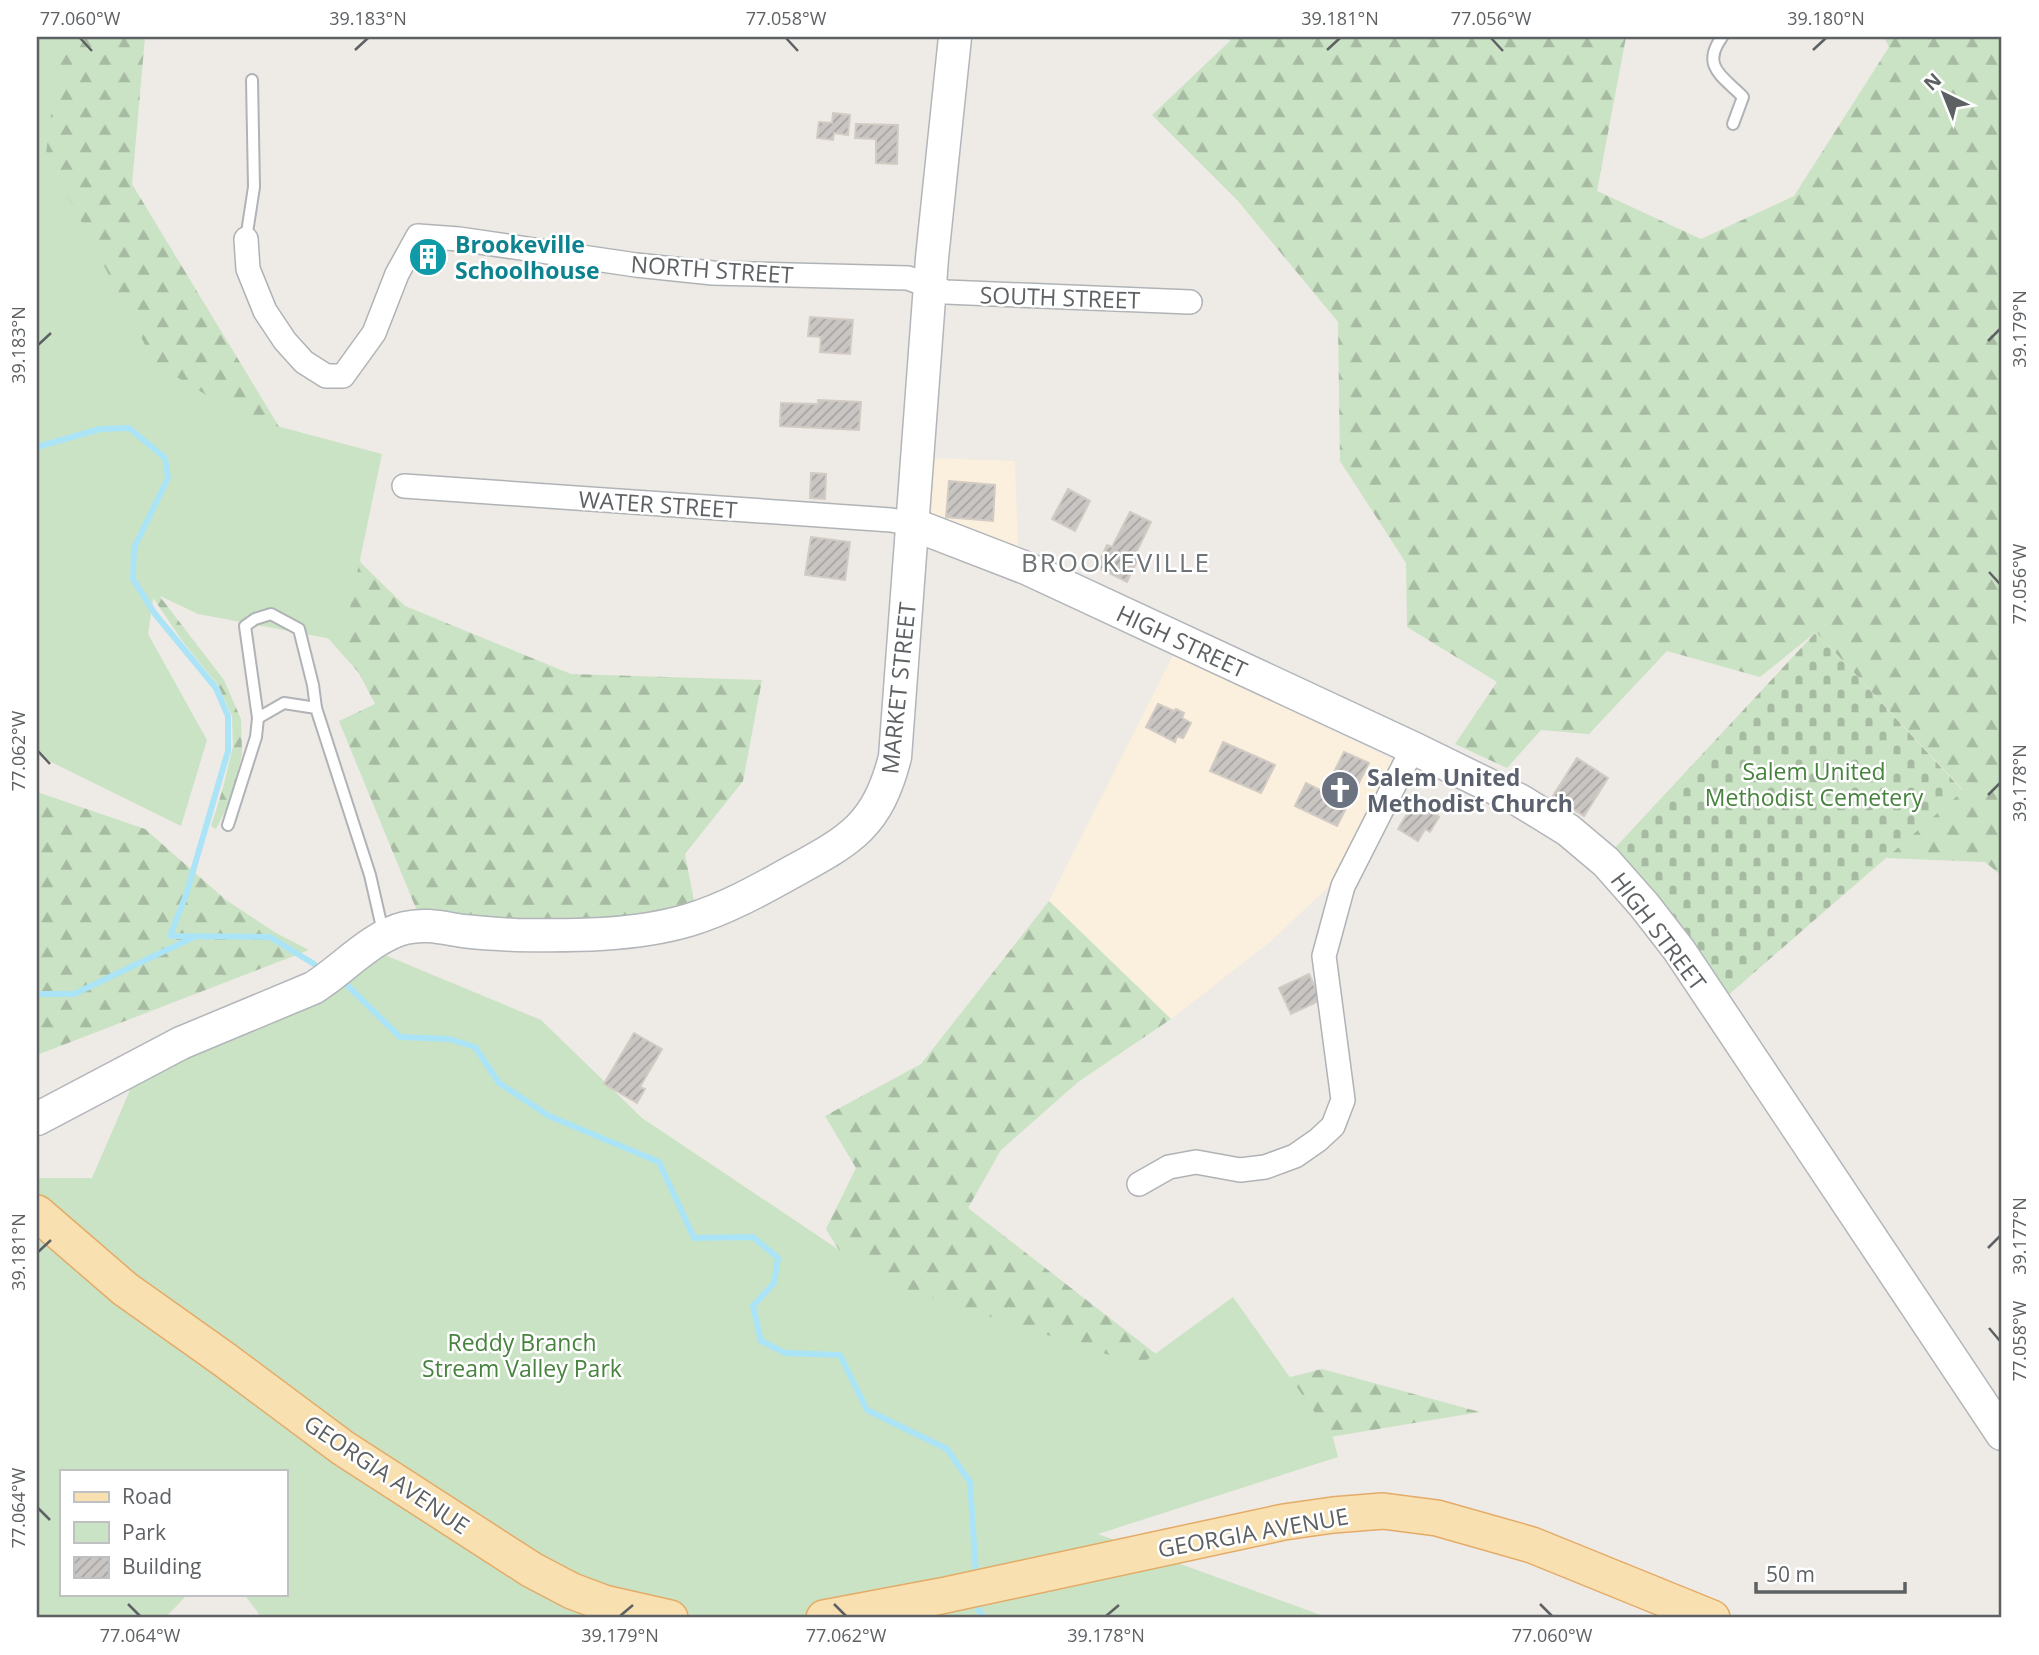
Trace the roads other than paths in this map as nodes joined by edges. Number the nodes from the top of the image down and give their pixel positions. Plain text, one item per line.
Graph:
1 (955, 37) edge
2 (1722, 37) edge
3 (252, 79) dead end
4 (1733, 124) dead end
5 (246, 239) joint
6 (930, 286) junction
7 (1190, 302) dead end
8 (404, 486) dead end
9 (912, 524) junction
10 (316, 708) junction
11 (258, 718) junction
12 (1413, 748) junction
13 (228, 825) dead end
14 (384, 938) junction
15 (128, 1070) junction
16 (37, 1119) edge
17 (37, 1142) edge
18 (1139, 1184) dead end
19 (37, 1213) edge
20 (37, 1243) edge
21 (125, 1289) junction
22 (2002, 1434) edge
23 (670, 1618) edge
24 (824, 1618) edge
25 (1712, 1618) edge

1 - 6 main road, MARKET STREET
2 - 4 lane
3 - 5 lane
5 - 6 street, NORTH STREET
6 - 7 street, SOUTH STREET
6 - 9 main road, MARKET STREET
8 - 9 street, WATER STREET
9 - 12 main road, HIGH STREET
9 - 14 main road, MARKET STREET
10 - 11 lane
10 - 11 lane
10 - 14 lane
11 - 13 lane
12 - 18 street
12 - 22 main road, HIGH STREET
14 - 15 main road, MARKET STREET
15 - 16 main road
15 - 17 main road
19 - 21 main road, GEORGIA AVENUE
20 - 21 main road, GEORGIA AVENUE
21 - 23 main road, GEORGIA AVENUE
24 - 25 main road, GEORGIA AVENUE

